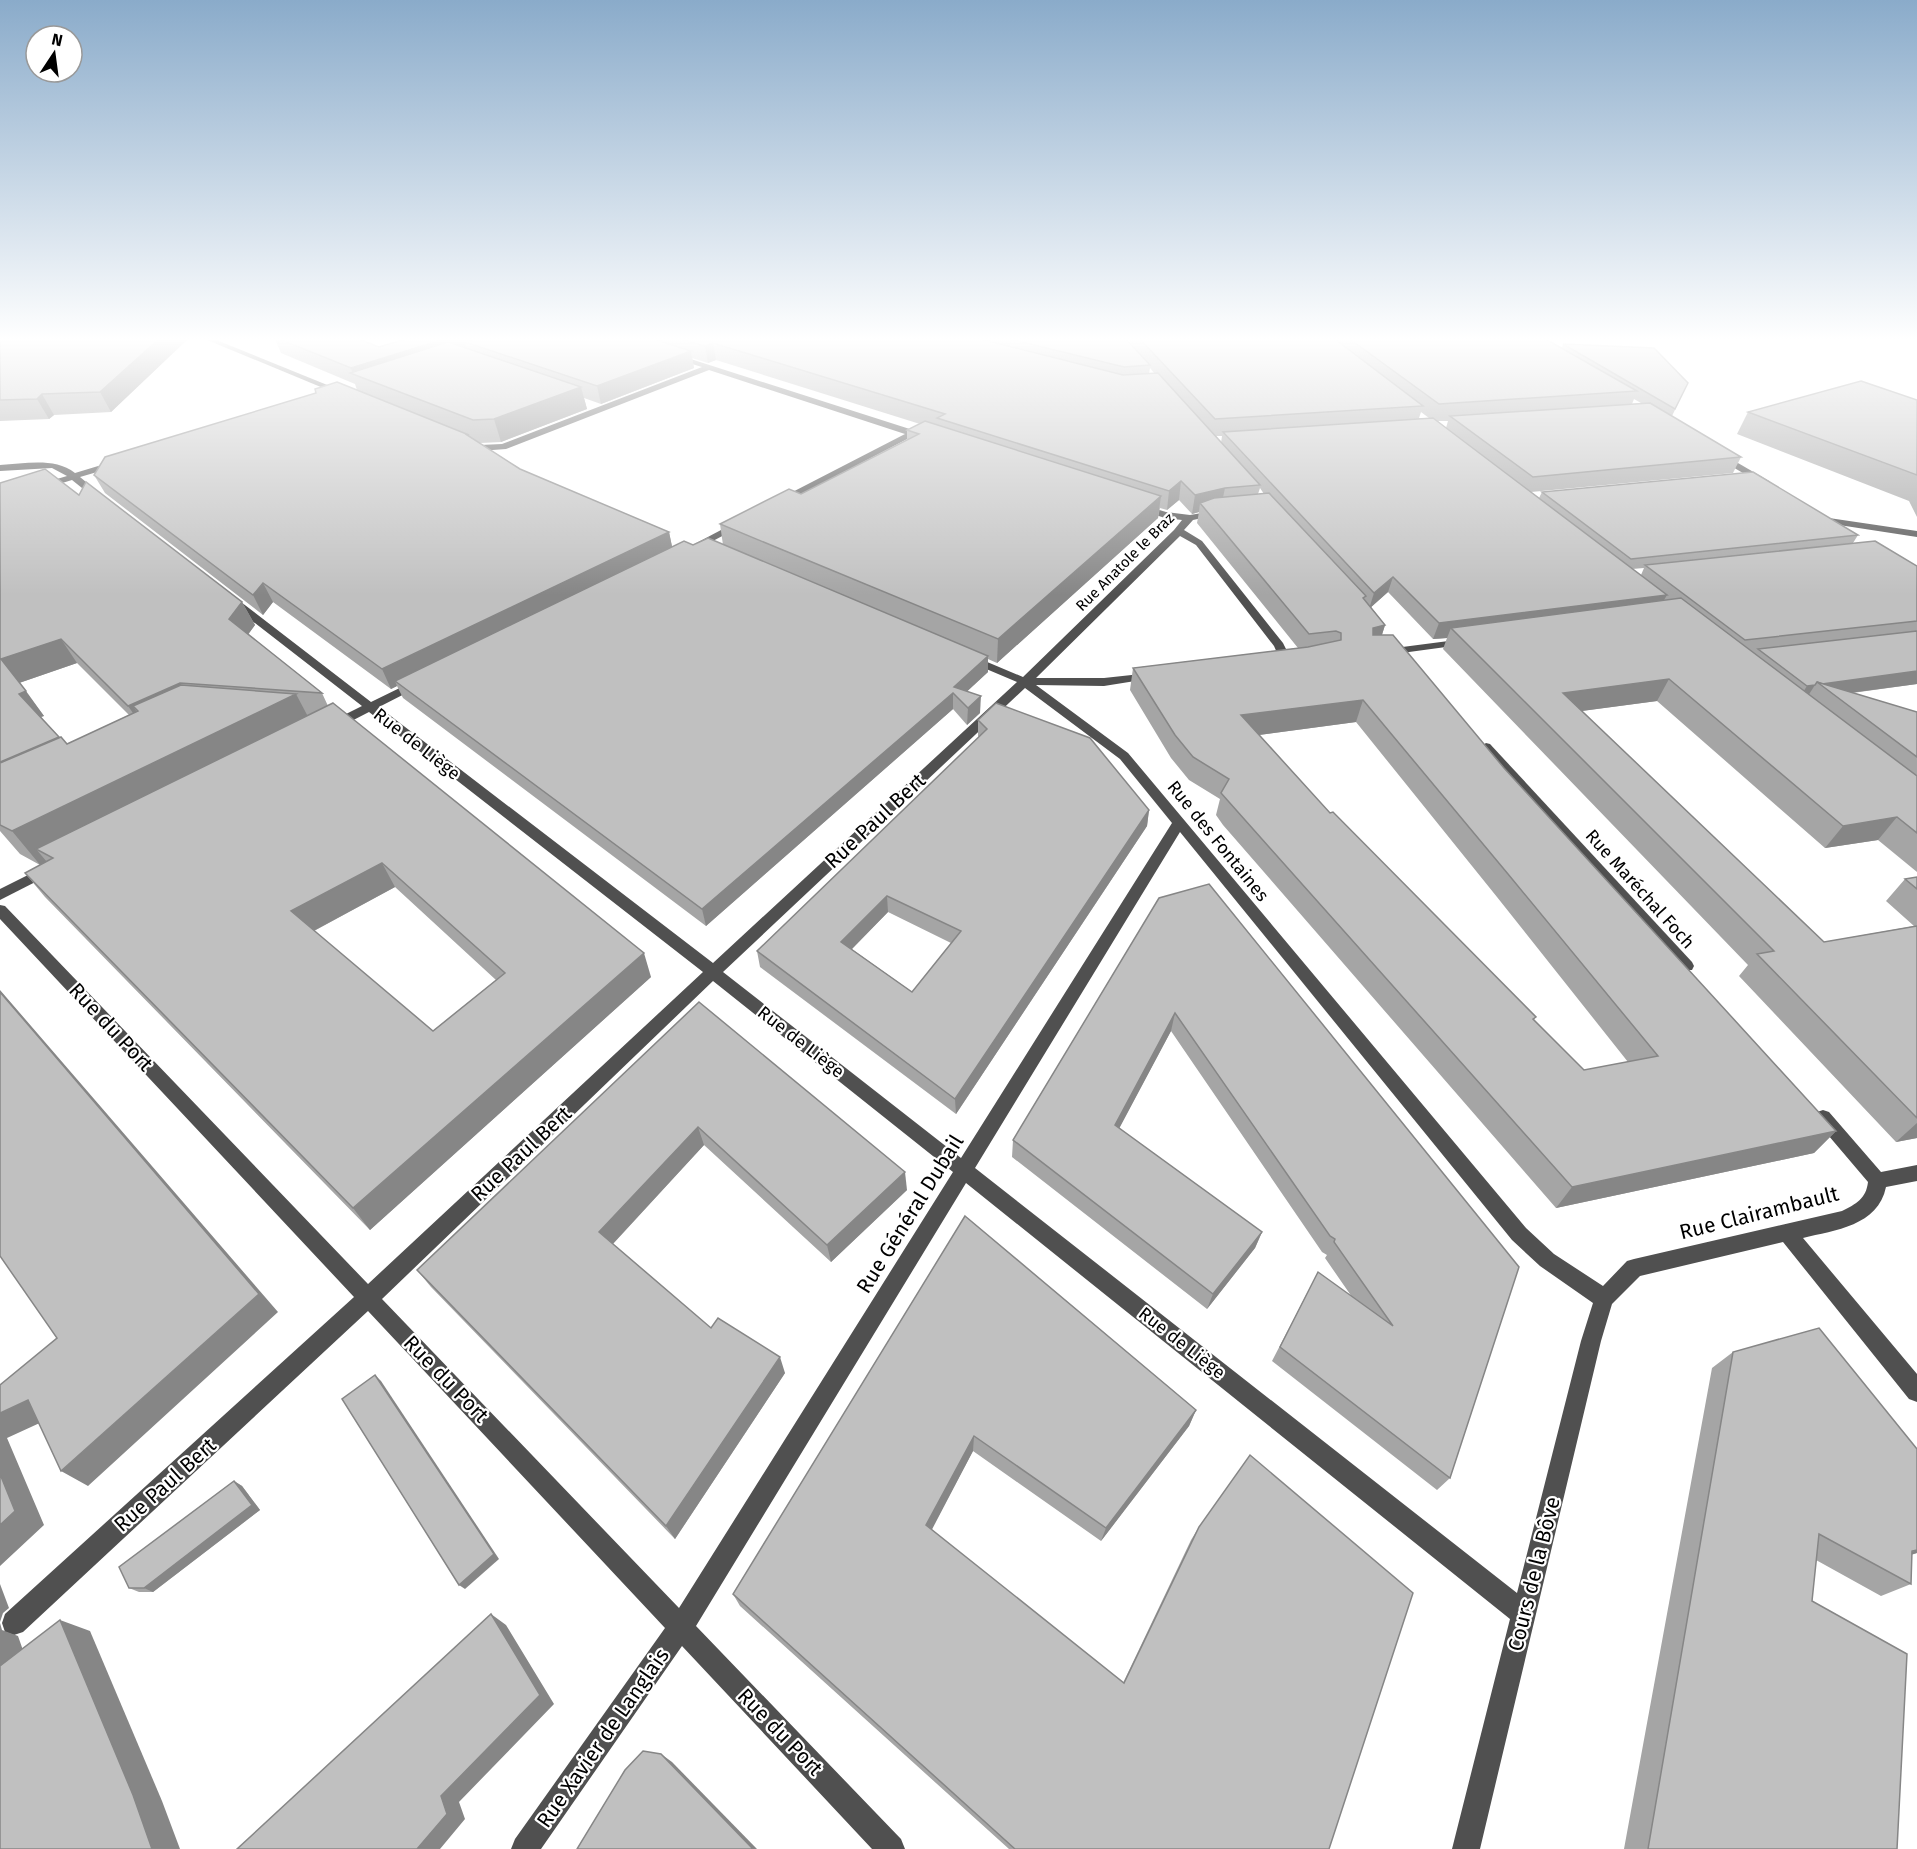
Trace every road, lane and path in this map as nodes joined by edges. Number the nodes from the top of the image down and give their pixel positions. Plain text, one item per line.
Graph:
1 (565, 423) edge
2 (883, 423) edge
3 (913, 433) junction
4 (929, 438) edge
5 (458, 440) edge
6 (1706, 447) edge
7 (133, 458) edge
8 (0, 468) edge
9 (73, 476) junction
10 (1754, 476) junction
11 (1731, 478) edge
12 (1771, 486) edge
13 (0, 499) edge
14 (108, 504) edge
15 (1131, 504) edge
16 (766, 510) edge
17 (1227, 512) edge
18 (1819, 515) edge
19 (1190, 518) junction
20 (748, 519) edge
21 (1829, 521) junction
22 (1179, 531) junction
23 (1917, 534) edge
24 (1855, 537) edge
25 (680, 554) edge
26 (224, 594) edge
27 (1479, 639) edge
28 (1394, 646) junction
29 (1372, 653) edge
30 (962, 655) edge
31 (1258, 664) edge
32 (1410, 664) edge
33 (434, 675) edge
34 (1163, 675) edge
35 (1024, 681) junction
36 (370, 707) junction
37 (315, 728) edge
38 (1474, 734) edge
39 (1178, 824) junction
40 (65, 862) edge
41 (0, 894) edge
42 (0, 910) edge
43 (713, 972) junction
44 (1697, 979) edge
45 (1814, 1107) edge
46 (964, 1170) junction
47 (1917, 1173) edge
48 (1877, 1181) junction
49 (1787, 1233) junction
50 (368, 1298) junction
51 (1604, 1299) junction
52 (1917, 1391) edge
53 (1524, 1614) junction
54 (14, 1623) dead end
55 (681, 1627) junction
56 (525, 1849) edge
57 (891, 1849) edge
58 (1466, 1849) edge

1 - 5 street
2 - 3 street
3 - 4 street
3 - 16 street
6 - 10 street
7 - 9 street
8 - 9 street
9 - 13 street
9 - 14 street
10 - 11 street
10 - 12 street
15 - 19 street
17 - 19 street, Rue Anatole le Braz
18 - 21 street
19 - 22 street, Rue Anatole le Braz
20 - 25 street
21 - 23 street
21 - 24 street
22 - 31 street
22 - 35 street, Rue Anatole le Braz
26 - 36 street, Rue de Liège
27 - 28 street
28 - 29 street
28 - 32 street
30 - 35 street, Rue des Fontaines
33 - 36 street
34 - 35 street
35 - 39 street, Rue des Fontaines
35 - 43 street, Rue Paul Bert
36 - 37 street
36 - 43 street, Rue de Liège
38 - 44 street, Rue Maréchal Foch
39 - 46 street, Rue Général Dubail
39 - 51 street, Rue des Fontaines
40 - 41 street
42 - 50 street, Rue du Port
43 - 46 street, Rue de Liège
43 - 50 street, Rue Paul Bert
45 - 48 street
46 - 53 street, Rue de Liège
46 - 55 street, Rue Général Dubail
47 - 48 street
48 - 49 street, Rue Clairambault
49 - 51 street, Rue Clairambault
49 - 52 street
50 - 54 street, Rue Paul Bert
50 - 55 street, Rue du Port
51 - 53 street, Cours de la Bôve
53 - 58 street, Cours de la Bôve
55 - 56 street, Rue Xavier de Langlais
55 - 57 street, Rue du Port

